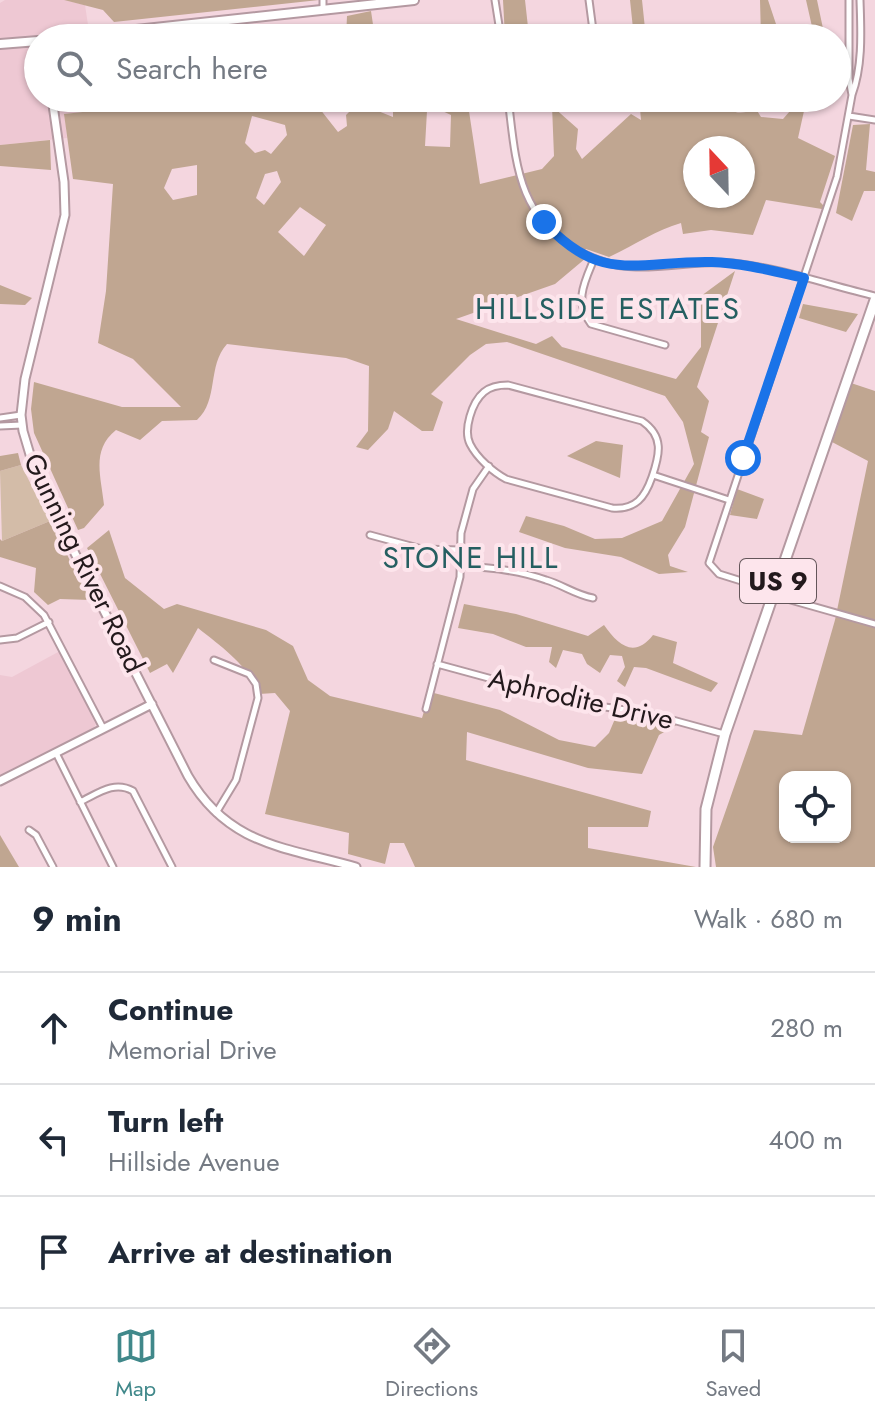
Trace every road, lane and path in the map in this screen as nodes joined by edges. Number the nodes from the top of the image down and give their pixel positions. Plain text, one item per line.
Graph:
1 (414, 0) edge
2 (495, 0) edge
3 (589, 0) edge
4 (849, 0) edge
5 (860, 0) edge
6 (323, 5) edge
7 (173, 24) edge
8 (499, 24) edge
9 (592, 24) edge
10 (849, 24) edge
11 (24, 42) edge
12 (0, 44) edge
13 (851, 70) edge
14 (858, 70) junction
15 (851, 87) edge
16 (852, 95) junction
17 (851, 102) edge
18 (54, 112) edge
19 (510, 112) edge
20 (850, 112) edge
21 (849, 116) junction
22 (875, 120) edge
23 (594, 259) junction
24 (804, 278) junction
25 (875, 298) edge
26 (665, 345) dead end
27 (21, 415) junction
28 (0, 418) edge
29 (22, 425) junction
30 (0, 426) edge
31 (489, 466) junction
32 (653, 475) junction
33 (729, 500) junction
34 (370, 535) dead end
35 (460, 550) junction
36 (460, 566) junction
37 (0, 586) edge
38 (773, 594) junction
39 (593, 598) dead end
40 (49, 622) junction
41 (875, 624) edge
42 (0, 640) edge
43 (214, 660) dead end
44 (437, 664) junction
45 (152, 704) junction
46 (426, 709) dead end
47 (103, 728) junction
48 (725, 734) junction
49 (56, 753) junction
50 (0, 781) edge
51 (80, 802) junction
52 (216, 814) junction
53 (29, 830) dead end
54 (53, 867) edge
55 (113, 867) edge
56 (172, 867) edge
57 (356, 867) edge
58 (705, 867) edge

1 - 6 main road
2 - 8 street
3 - 9 street
4 - 10 street
5 - 14 street
6 - 7 main road
11 - 12 main road
13 - 14 street
14 - 16 street
15 - 16 street
16 - 17 street
18 - 27 street, Gunning River Road
19 - 23 street
20 - 21 street
21 - 22 street
21 - 24 street
23 - 24 street
23 - 26 street
24 - 25 street
24 - 33 street
25 - 38 highway, US 9
27 - 28 street
27 - 29 street, Gunning River Road
29 - 30 street
29 - 45 street, Gunning River Road
31 - 32 street
31 - 32 street
31 - 35 street
32 - 33 street
33 - 38 street
34 - 35 street
35 - 36 street
36 - 39 street
36 - 44 street
37 - 40 street
38 - 41 street
38 - 48 highway, US 9
40 - 42 street
40 - 47 street
43 - 52 street
44 - 46 street
44 - 48 street, Aphrodite Drive
45 - 47 street
45 - 52 street, Gunning River Road
47 - 49 street
48 - 58 highway, US 9
49 - 50 street
49 - 51 street
51 - 55 street
51 - 56 street
52 - 57 street, Gunning River Road
53 - 54 street

